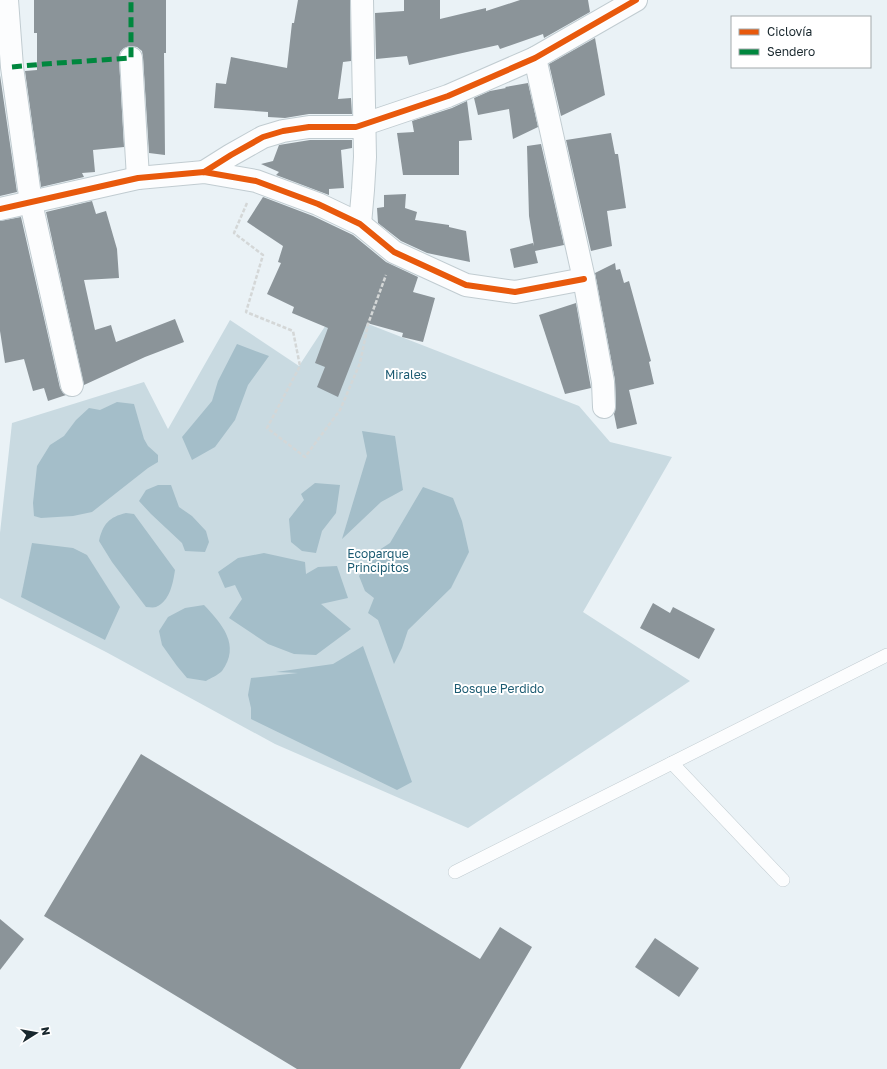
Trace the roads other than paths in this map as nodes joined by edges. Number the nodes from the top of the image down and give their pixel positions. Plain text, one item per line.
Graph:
1 (7, 0) edge
2 (362, 0) edge
3 (636, 0) edge
4 (131, 58) dead end
5 (535, 58) junction
6 (363, 125) junction
7 (204, 172) junction
8 (138, 178) junction
9 (31, 203) junction
10 (0, 209) edge
11 (360, 224) junction
12 (584, 279) junction
13 (72, 385) dead end
14 (604, 407) dead end
15 (887, 655) edge
16 (672, 763) junction
17 (456, 872) dead end
18 (784, 880) dead end

1 - 9 street
2 - 6 street
3 - 5 street
4 - 8 street
5 - 6 street
5 - 12 street
6 - 7 street
6 - 11 street
7 - 8 street
7 - 11 street
8 - 9 street
9 - 10 street
9 - 13 street
11 - 12 street
12 - 14 street
15 - 16 lane
16 - 17 lane
16 - 18 lane

